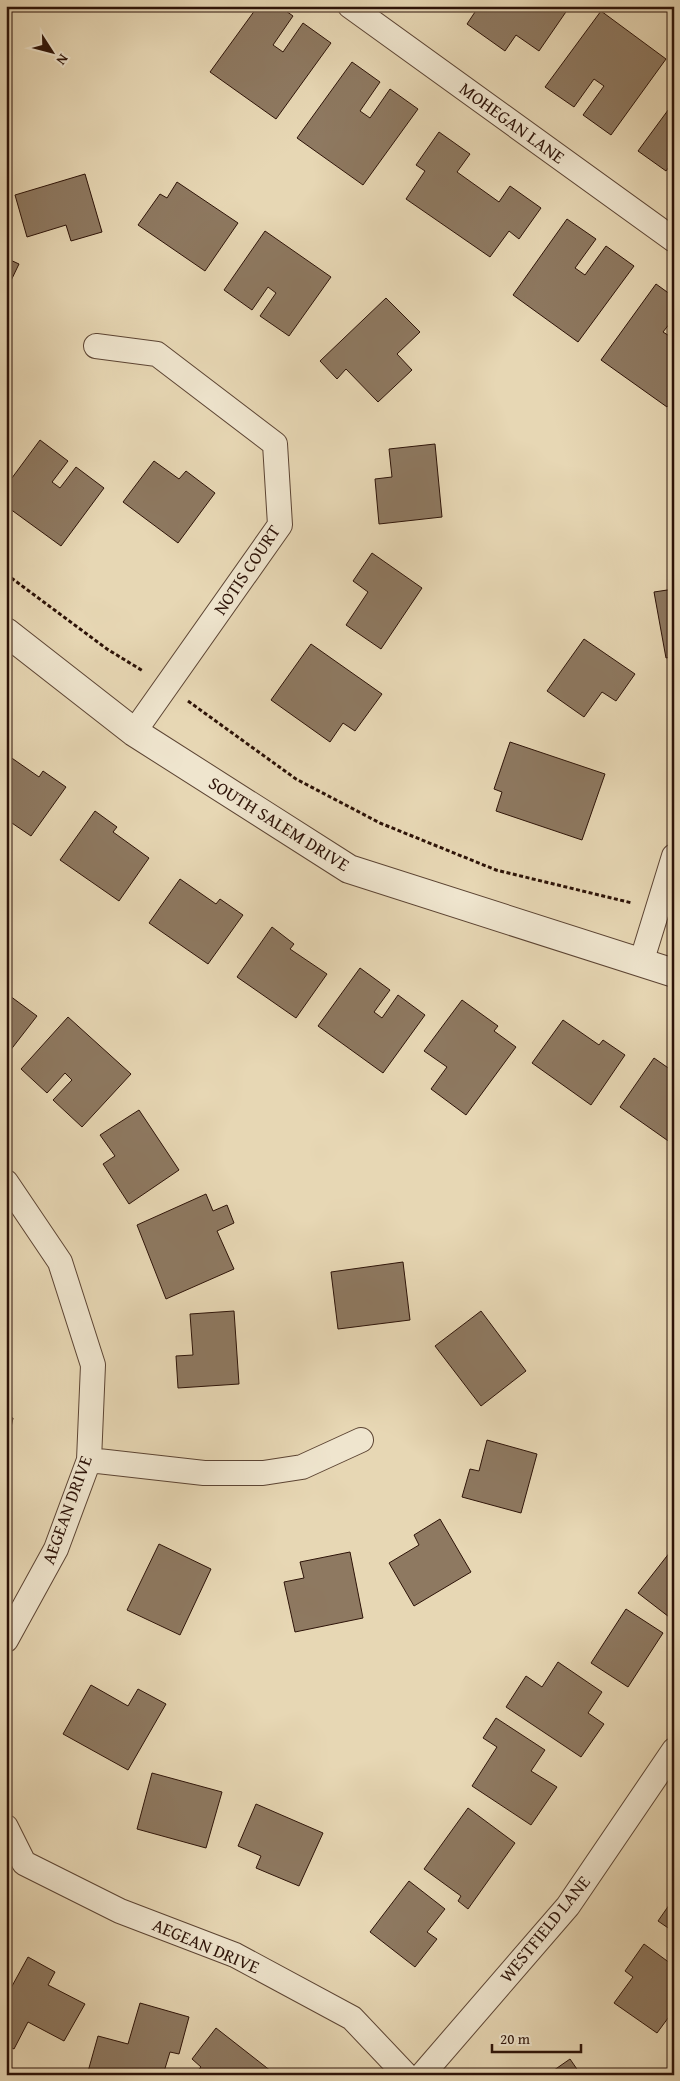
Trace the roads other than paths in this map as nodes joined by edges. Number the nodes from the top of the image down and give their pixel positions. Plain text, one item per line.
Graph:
1 (350, 6) edge
2 (674, 240) edge
3 (96, 346) dead end
4 (6, 632) edge
5 (134, 732) junction
6 (674, 856) edge
7 (640, 963) junction
8 (674, 972) edge
9 (6, 1182) edge
10 (361, 1440) dead end
11 (89, 1460) junction
12 (6, 1640) edge
13 (674, 1750) edge
14 (6, 1827) edge
15 (406, 2075) edge
16 (422, 2075) edge

1 - 2 street, MOHEGAN LANE
3 - 5 street, NOTIS COURT
4 - 5 street, SOUTH SALEM DRIVE
5 - 7 street, SOUTH SALEM DRIVE
6 - 7 street
7 - 8 street, SOUTH SALEM DRIVE
9 - 11 street, AEGEAN DRIVE
10 - 11 street
11 - 12 street, AEGEAN DRIVE
13 - 16 street, WESTFIELD LANE
14 - 15 street, AEGEAN DRIVE

